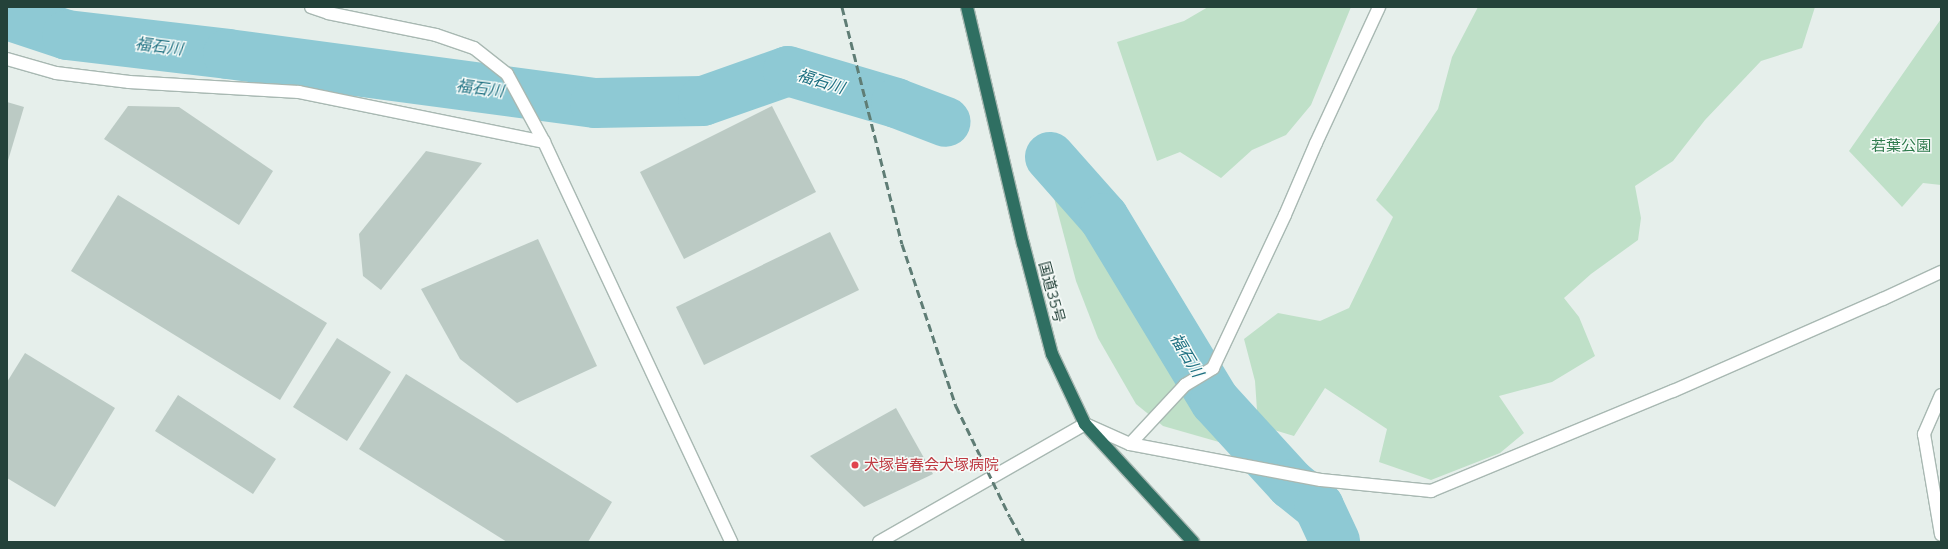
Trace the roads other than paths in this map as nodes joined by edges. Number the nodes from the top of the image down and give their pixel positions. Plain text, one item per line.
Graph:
1 (311, 7) edge
2 (967, 7) edge
3 (1379, 7) edge
4 (7, 59) edge
5 (544, 141) junction
6 (1941, 272) edge
7 (1941, 395) edge
8 (1085, 424) junction
9 (1130, 444) junction
10 (1941, 534) edge
11 (894, 538) edge
12 (731, 542) edge
13 (879, 542) edge
14 (1193, 542) edge

1 - 5 street
2 - 8 highway, 国道35号
3 - 9 street
4 - 5 street
5 - 12 street
6 - 9 street
7 - 10 street
8 - 9 street
8 - 11 street
8 - 14 highway, 国道35号
11 - 13 street

